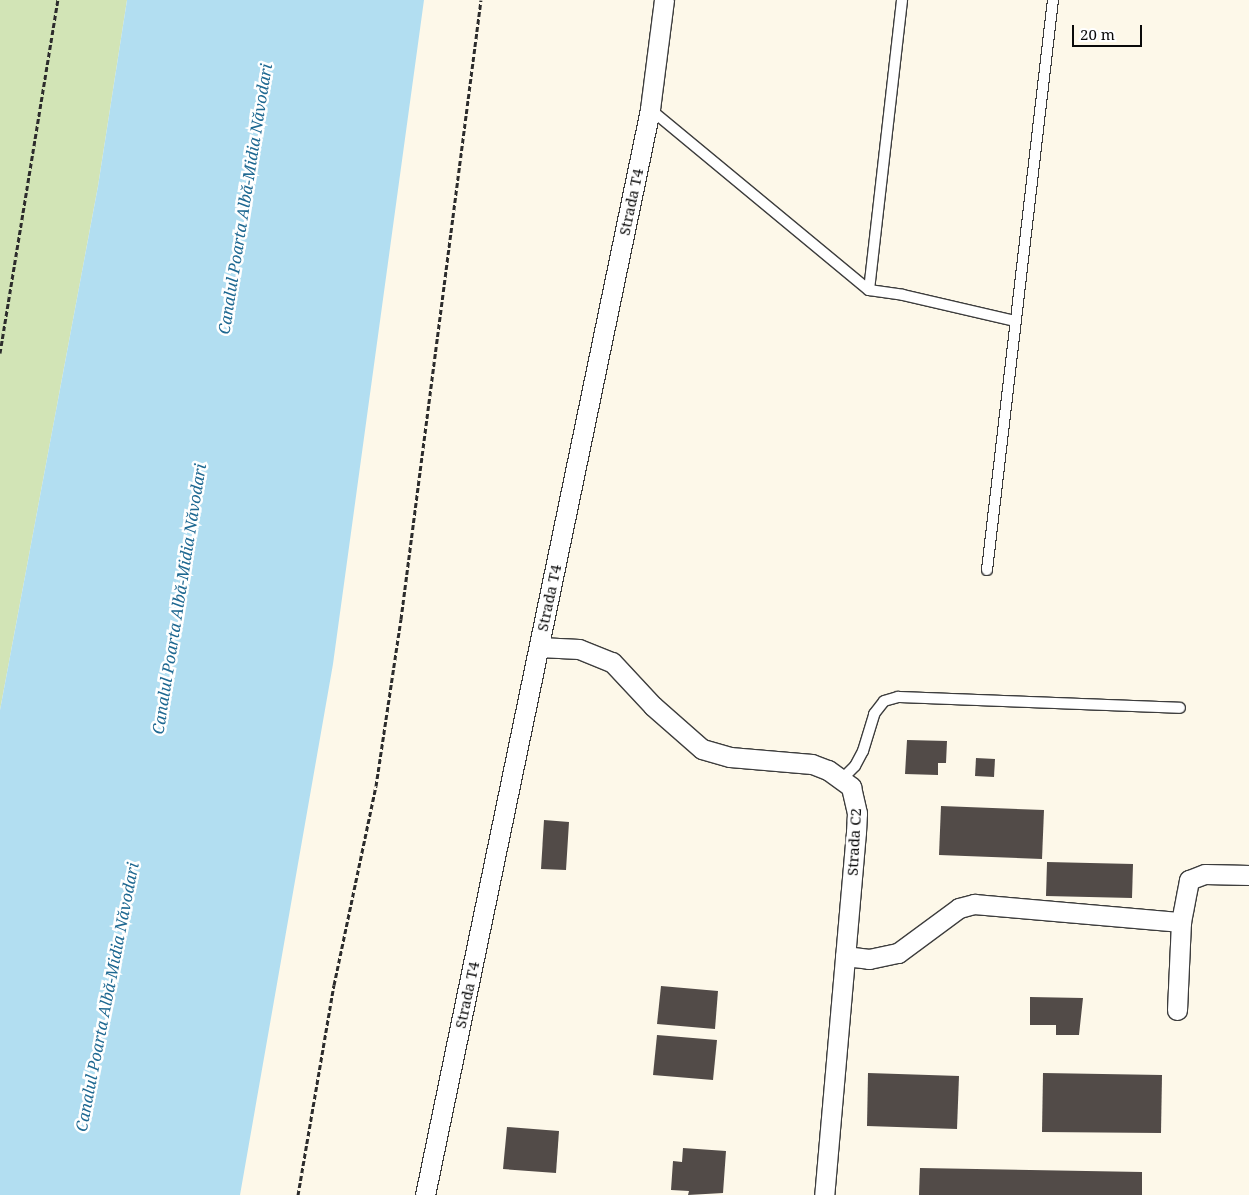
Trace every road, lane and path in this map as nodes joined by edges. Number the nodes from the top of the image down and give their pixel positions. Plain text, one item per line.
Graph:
1 (58, 0) edge
2 (481, 0) edge
3 (664, 0) edge
4 (902, 0) edge
5 (1053, 0) edge
6 (650, 109) junction
7 (869, 290) junction
8 (1015, 322) junction
9 (0, 354) edge
10 (987, 570) dead end
11 (539, 647) junction
12 (1180, 708) dead end
13 (842, 778) junction
14 (1249, 875) edge
15 (1181, 922) junction
16 (846, 956) junction
17 (1176, 1010) dead end
18 (298, 1195) edge
19 (425, 1195) edge
20 (824, 1195) edge

1 - 9 path
2 - 18 path
3 - 6 street, Strada T4
4 - 7 lane
5 - 8 lane
6 - 7 lane
6 - 11 street, Strada T4
7 - 8 lane
8 - 10 lane
11 - 13 street
11 - 19 street, Strada T4
12 - 13 lane
13 - 16 street, Strada C2
14 - 15 street
15 - 16 street
15 - 17 street
16 - 20 street, Strada C2

